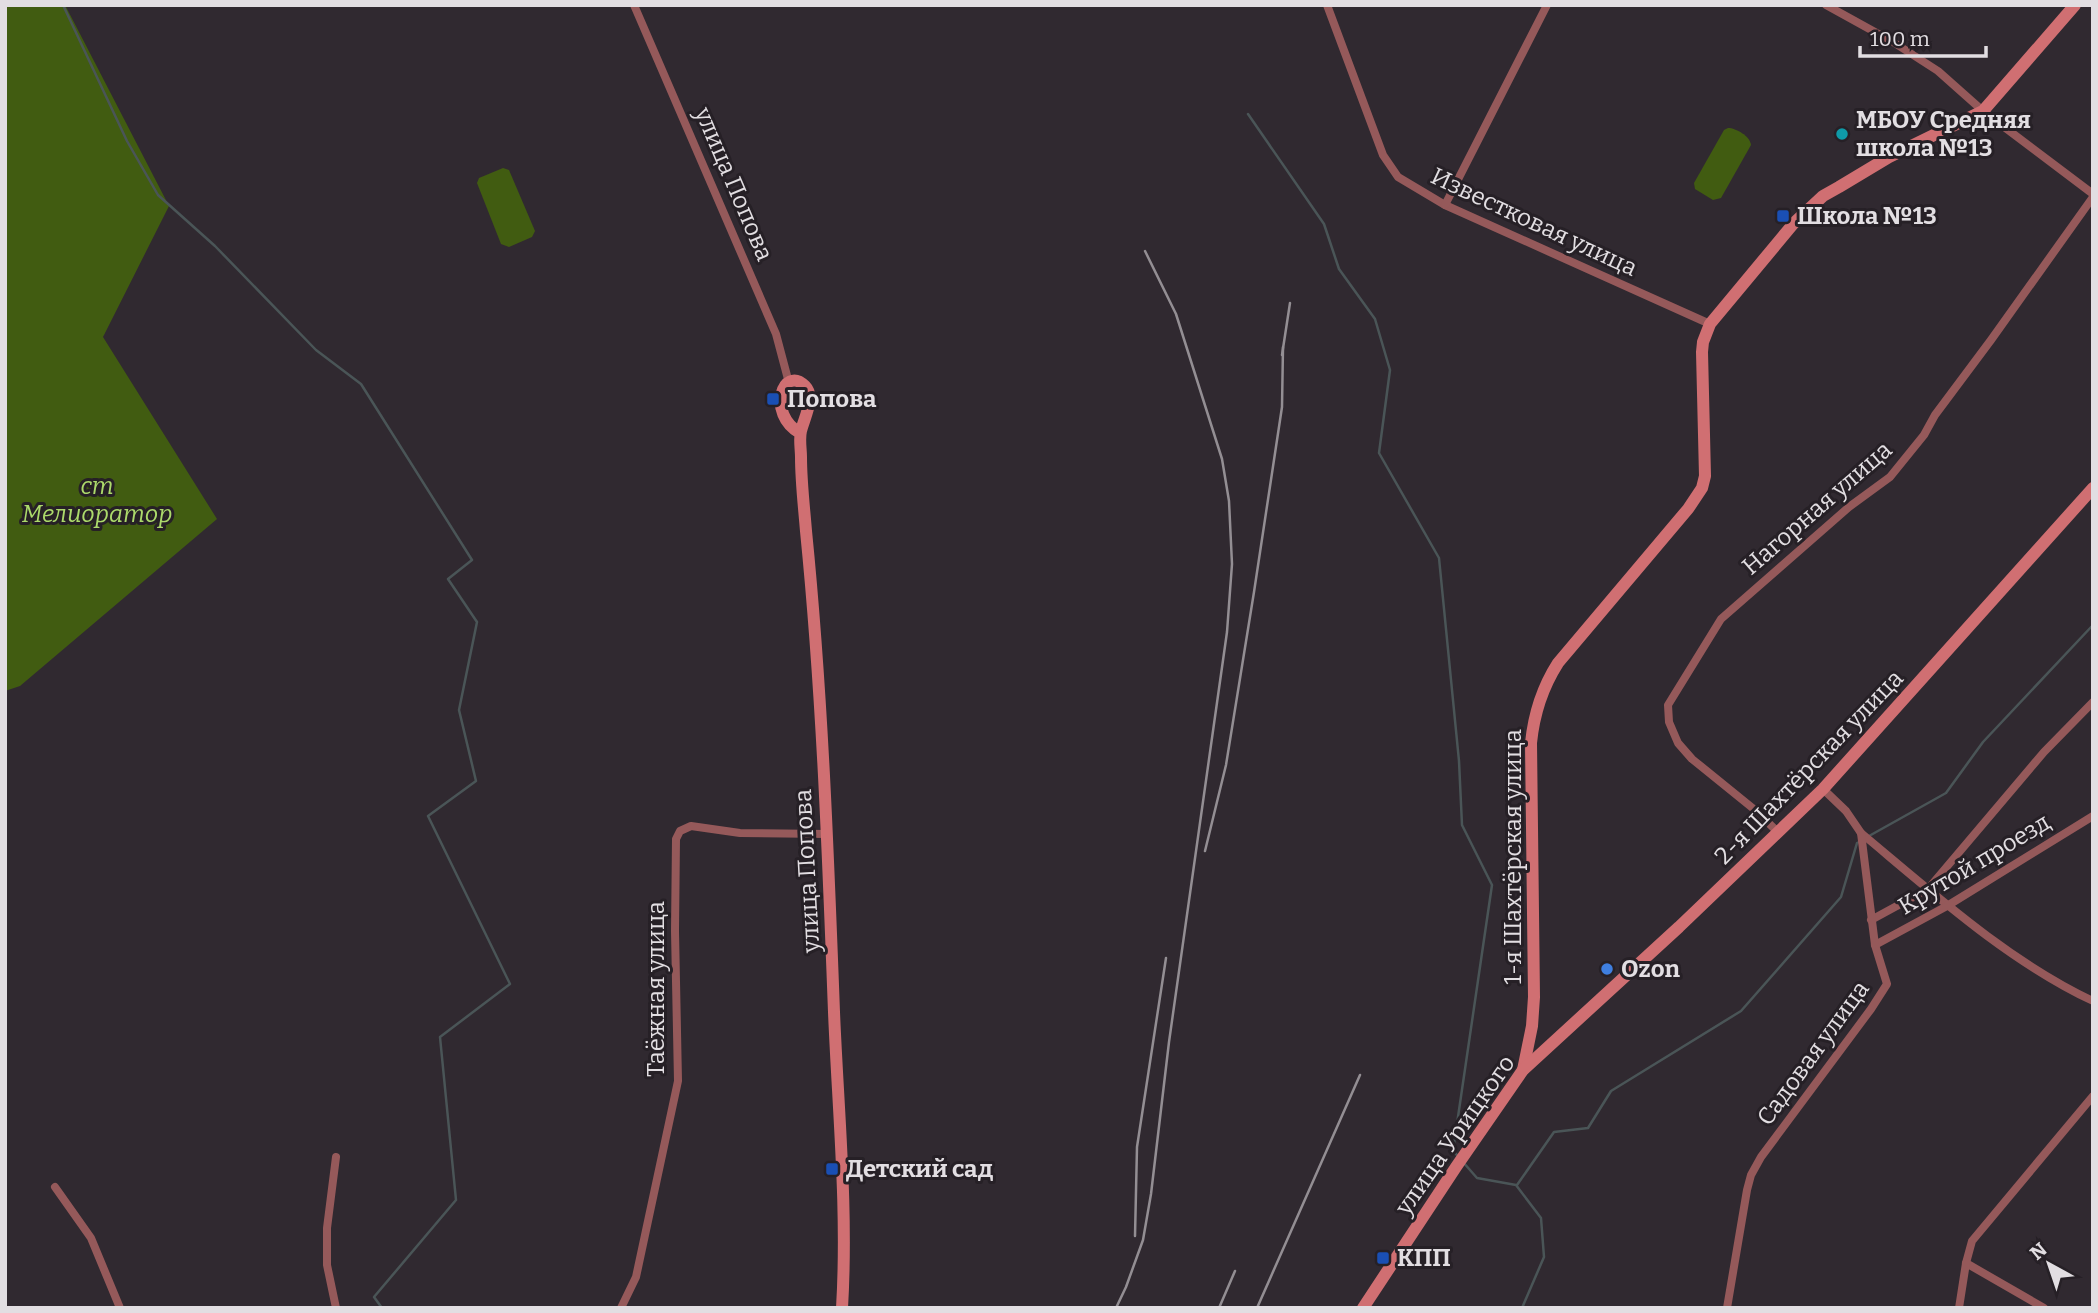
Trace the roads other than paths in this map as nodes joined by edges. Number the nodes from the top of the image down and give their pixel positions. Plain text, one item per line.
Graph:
1 (634, 5) edge
2 (1327, 5) edge
3 (1547, 5) edge
4 (1826, 5) edge
5 (2075, 5) edge
6 (1983, 111) junction
7 (2093, 196) edge
8 (1445, 205) junction
9 (1710, 324) junction
10 (789, 383) junction
11 (800, 433) junction
12 (2093, 488) edge
13 (2093, 702) edge
14 (1823, 789) junction
15 (2093, 816) edge
16 (1779, 833) junction
17 (1861, 833) junction
18 (827, 834) junction
19 (1928, 889) junction
20 (1947, 906) junction
21 (1871, 920) junction
22 (1875, 944) junction
23 (2093, 1001) edge
24 (1536, 1057) joint
25 (1523, 1070) junction
26 (2093, 1096) edge
27 (336, 1157) dead end
28 (55, 1187) dead end
29 (1966, 1263) junction
30 (120, 1308) edge
31 (336, 1308) edge
32 (621, 1308) edge
33 (842, 1308) edge
34 (1363, 1308) edge
35 (1727, 1308) edge
36 (1959, 1308) edge
37 (2044, 1308) edge

1 - 10 street, улица Попова
2 - 8 street, Известковая улица
3 - 8 street
4 - 6 street
5 - 6 street
6 - 7 street
6 - 9 street
7 - 16 street, Нагорная улица
8 - 9 street, Известковая улица
9 - 25 street, 1-я Шахтёрская улица
10 - 11 street, улица Попова
10 - 11 street, улица Попова
11 - 18 street, улица Попова
12 - 14 street, 2-я Шахтёрская улица
13 - 19 street
14 - 16 street, 2-я Шахтёрская улица
14 - 17 street
15 - 20 street, Крутой проезд
16 - 24 street, 2-я Шахтёрская улица
17 - 19 street
17 - 21 street, Садовая улица
18 - 32 street, Таёжная улица
18 - 33 street, улица Попова
19 - 20 street
19 - 21 street
20 - 22 street, Крутой проезд
20 - 23 street
21 - 22 street, Садовая улица
22 - 35 street, Садовая улица
24 - 25 street, улица Урицкого
25 - 34 street, улица Урицкого
26 - 29 street
27 - 31 street
28 - 30 street
29 - 36 street
29 - 37 street

